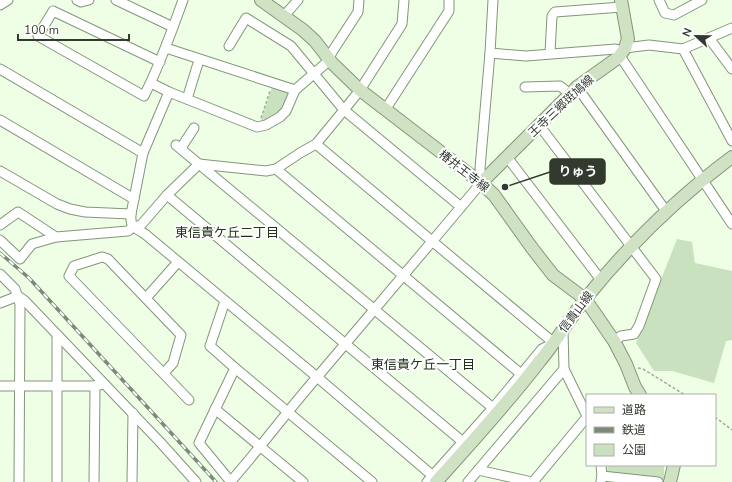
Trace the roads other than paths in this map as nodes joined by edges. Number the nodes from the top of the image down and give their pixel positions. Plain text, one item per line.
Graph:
1 (8, 0) edge
2 (77, 0) edge
3 (89, 0) edge
4 (116, 0) edge
5 (183, 0) edge
6 (261, 0) edge
7 (298, 0) edge
8 (359, 0) edge
9 (404, 0) edge
10 (449, 0) edge
11 (493, 0) edge
12 (659, 0) edge
13 (702, 0) edge
14 (621, 4) edge
15 (0, 5) edge
16 (284, 16) junction
17 (174, 27) junction
18 (732, 28) edge
19 (709, 38) junction
20 (229, 46) dead end
21 (166, 48) junction
22 (683, 49) junction
23 (622, 52) junction
24 (490, 53) junction
25 (550, 53) junction
26 (329, 59) junction
27 (199, 60) junction
28 (160, 62) junction
29 (0, 69) edge
30 (732, 69) edge
31 (315, 73) junction
32 (151, 83) junction
33 (525, 87) dead end
34 (295, 90) junction
35 (360, 90) junction
36 (573, 91) junction
37 (169, 92) junction
38 (187, 99) junction
39 (344, 110) junction
40 (385, 110) junction
41 (0, 120) edge
42 (539, 124) junction
43 (194, 128) dead end
44 (732, 142) edge
45 (316, 144) junction
46 (143, 153) junction
47 (507, 157) junction
48 (732, 157) edge
49 (199, 164) junction
50 (276, 169) junction
51 (0, 171) edge
52 (702, 180) junction
53 (481, 183) junction
54 (167, 195) junction
55 (134, 199) junction
56 (461, 207) junction
57 (666, 211) junction
58 (131, 214) junction
59 (732, 224) edge
60 (0, 225) edge
61 (133, 227) junction
62 (56, 237) junction
63 (0, 240) edge
64 (432, 241) junction
65 (632, 248) junction
66 (178, 262) junction
67 (0, 274) edge
68 (403, 276) junction
69 (601, 280) junction
70 (18, 296) junction
71 (146, 298) junction
72 (585, 299) junction
73 (225, 300) junction
74 (0, 302) edge
75 (374, 310) junction
76 (563, 330) junction
77 (57, 335) junction
78 (614, 341) junction
79 (554, 343) junction
80 (346, 344) junction
81 (235, 368) junction
82 (564, 369) junction
83 (164, 373) junction
84 (521, 374) junction
85 (317, 377) junction
86 (104, 384) junction
87 (0, 386) edge
88 (19, 386) junction
89 (57, 386) junction
90 (94, 386) junction
91 (639, 394) edge
92 (189, 400) dead end
93 (493, 408) junction
94 (216, 409) junction
95 (289, 412) junction
96 (133, 413) junction
97 (586, 414) edge
98 (586, 417) edge
99 (463, 442) junction
100 (261, 447) junction
101 (602, 466) edge
102 (674, 466) edge
103 (478, 470) junction
104 (601, 479) edge
105 (432, 480) edge
106 (19, 482) edge
107 (57, 482) edge
108 (94, 482) edge
109 (132, 482) edge
110 (196, 482) edge
111 (231, 482) edge
112 (302, 482) edge
113 (372, 482) edge
114 (468, 482) edge
115 (532, 482) edge
116 (658, 482) edge
117 (670, 482) edge

1 - 15 street
2 - 3 street
4 - 17 street
5 - 17 street
6 - 16 main road, 椿井王寺線
7 - 16 street
8 - 26 street
9 - 35 street
10 - 40 street
11 - 24 street
12 - 13 street
14 - 23 main road
14 - 25 street
16 - 26 main road, 椿井王寺線
17 - 21 street
18 - 19 street
19 - 22 street
19 - 30 street
20 - 31 street
21 - 27 street
21 - 28 street
22 - 23 street
22 - 44 street
23 - 25 street
23 - 36 main road, 王寺三郷斑鳩線
23 - 52 street
24 - 25 street
24 - 53 street
26 - 31 street
26 - 35 main road, 椿井王寺線
27 - 34 street
27 - 38 street
28 - 32 street
28 - 32 street
29 - 46 street
31 - 34 street
31 - 39 street
32 - 37 street
33 - 36 street
34 - 38 street
35 - 39 street
35 - 40 main road, 椿井王寺線
36 - 42 main road, 王寺三郷斑鳩線
36 - 57 street
37 - 38 street
37 - 46 street
39 - 45 street
39 - 56 street
40 - 53 main road, 椿井王寺線
41 - 55 street
42 - 47 main road, 王寺三郷斑鳩線
42 - 65 street
43 - 49 street
45 - 50 street
45 - 64 street
46 - 55 street
47 - 53 main road, 王寺三郷斑鳩線
47 - 69 street
48 - 52 main road, 信貴山線
49 - 50 street
49 - 54 street
49 - 75 street
50 - 68 street
51 - 58 street
52 - 57 main road, 信貴山線
52 - 59 street
53 - 56 street
53 - 72 main road, 椿井王寺線
54 - 61 street
54 - 80 street
55 - 58 street
56 - 64 street
57 - 65 main road, 信貴山線
58 - 61 street
60 - 62 street
61 - 62 street
61 - 66 street
62 - 63 street
64 - 68 street
64 - 79 street
65 - 69 main road, 信貴山線
65 - 78 street
66 - 71 street
66 - 73 street
67 - 70 street
68 - 75 street
68 - 84 street
69 - 72 main road, 信貴山線
70 - 74 street
70 - 77 street
70 - 88 street
71 - 83 street
71 - 83 street
72 - 76 main road, 信貴山線
72 - 78 main road, 椿井王寺線
73 - 81 street
73 - 85 street
75 - 80 street
75 - 93 street
76 - 79 main road, 信貴山線
76 - 82 street
77 - 86 street
77 - 89 street
78 - 91 main road, 椿井王寺線
79 - 84 street
79 - 105 main road, 信貴山線
80 - 85 street
80 - 99 street
81 - 94 street
81 - 95 street
82 - 97 street
82 - 103 street
83 - 92 street
84 - 93 street
85 - 95 street
85 - 105 street
86 - 90 street
86 - 96 street
87 - 88 street
88 - 89 street
88 - 106 street
89 - 90 street
89 - 107 street
90 - 108 street
93 - 99 street
94 - 100 street
94 - 111 street
95 - 100 street
95 - 113 street
96 - 109 street
96 - 110 street
98 - 115 street
99 - 105 street
100 - 111 street
100 - 112 street
101 - 104 street
102 - 117 main road
103 - 114 street
103 - 115 street
104 - 116 street

